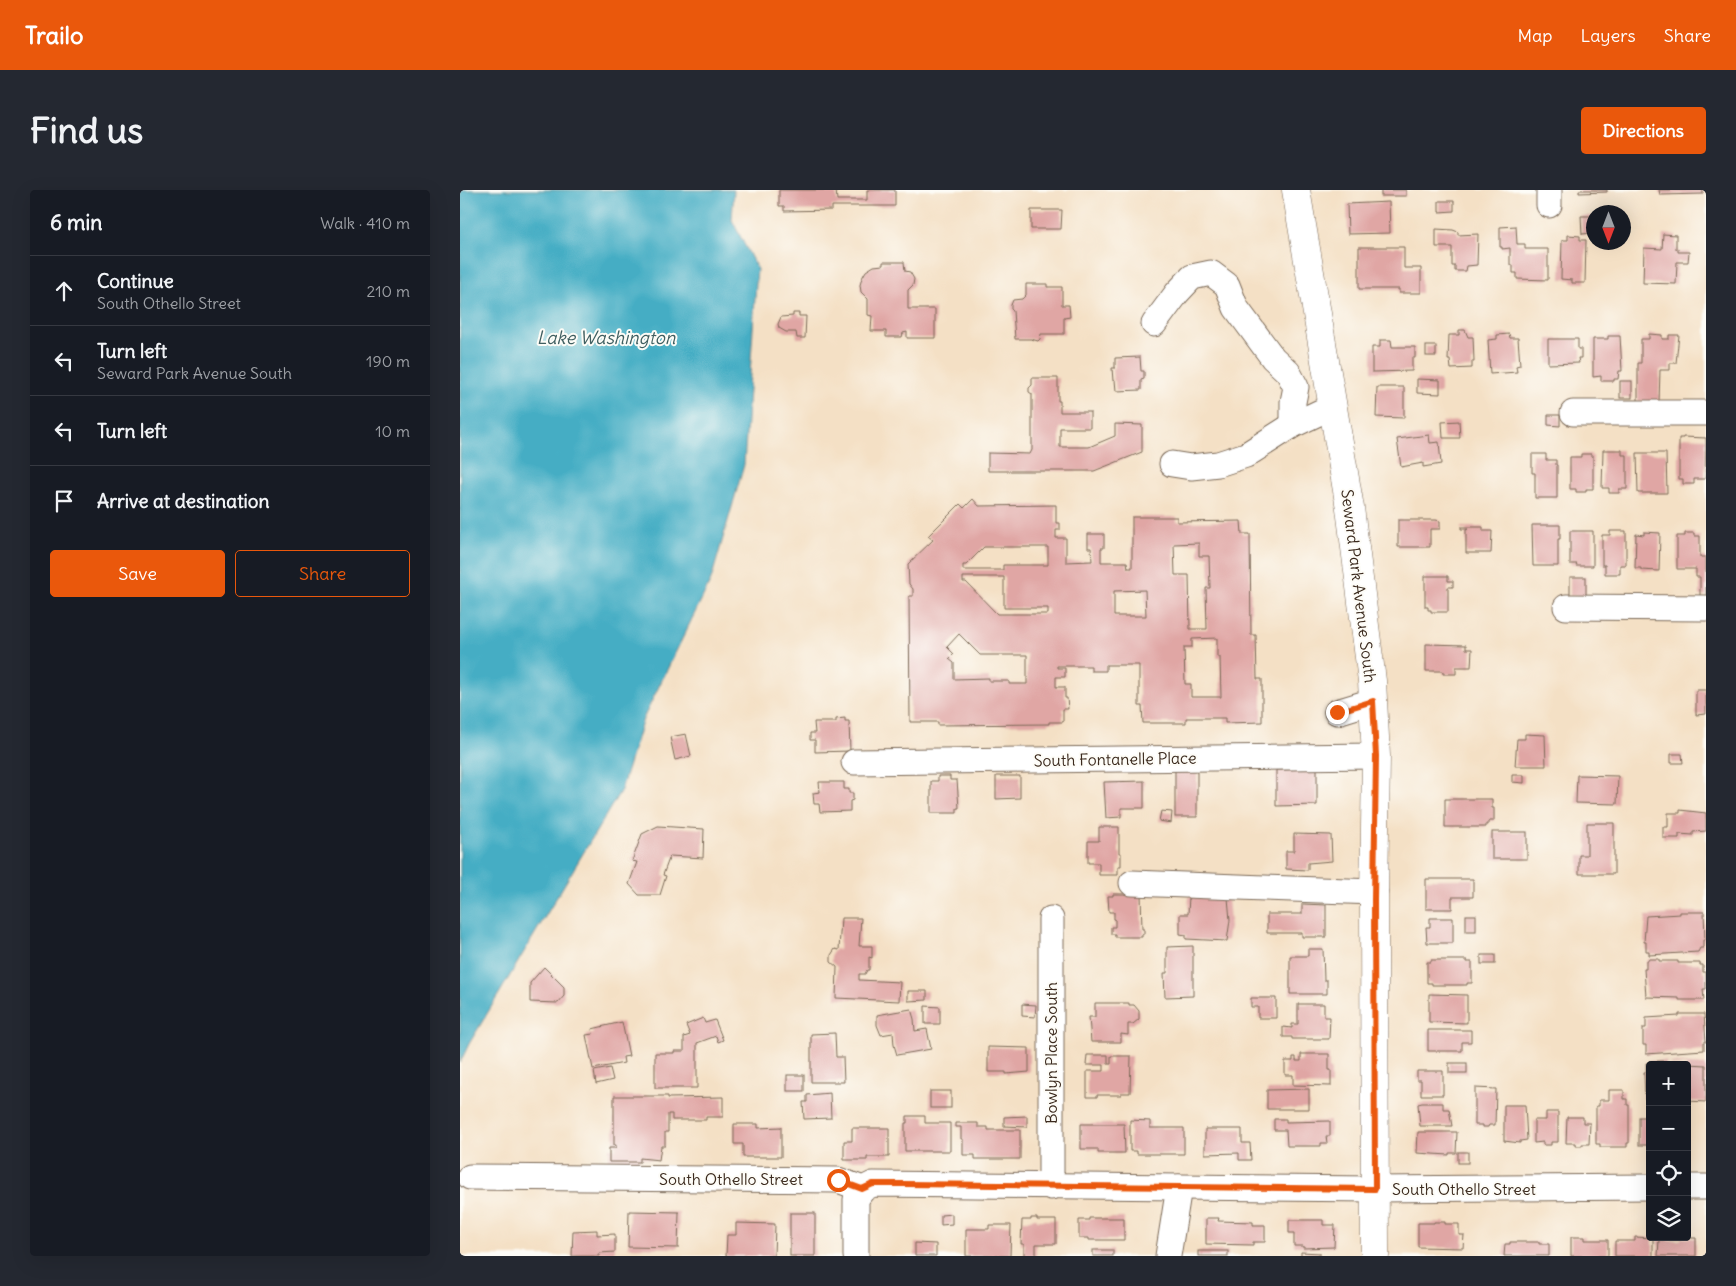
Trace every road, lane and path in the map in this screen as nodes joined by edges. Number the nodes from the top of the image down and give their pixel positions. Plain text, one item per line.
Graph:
1 (1296, 190) edge
2 (1154, 324) dead end
3 (1333, 406) junction
4 (1573, 413) dead end
5 (1706, 413) edge
6 (1292, 425) junction
7 (1172, 464) dead end
8 (1566, 608) dead end
9 (1706, 608) edge
10 (1373, 701) junction
11 (1337, 712) dead end
12 (1376, 756) junction
13 (854, 762) dead end
14 (1132, 883) dead end
15 (1375, 892) junction
16 (1051, 919) dead end
17 (470, 1177) dead end
18 (1051, 1187) junction
19 (1178, 1187) junction
20 (1646, 1187) edge
21 (1691, 1187) edge
22 (1706, 1187) edge
23 (862, 1189) junction
24 (1375, 1189) junction
25 (856, 1256) edge
26 (1168, 1256) edge
27 (1375, 1256) edge

1 - 3 main road, Seward Park Avenue South
2 - 6 street
3 - 6 street
3 - 10 main road, Seward Park Avenue South
4 - 5 street
6 - 7 street
8 - 9 street
10 - 11 street
10 - 12 main road, Seward Park Avenue South
12 - 13 street, South Fontanelle Place
12 - 15 main road, Seward Park Avenue South
14 - 15 street
15 - 24 main road, Seward Park Avenue South
16 - 18 street, Bowlyn Place South
17 - 23 street, South Othello Street
18 - 19 street, South Othello Street
18 - 23 street, South Othello Street
19 - 24 street, South Othello Street
19 - 26 street
20 - 24 street, South Othello Street
21 - 22 street
23 - 25 street
24 - 27 main road, Seward Park Avenue South

